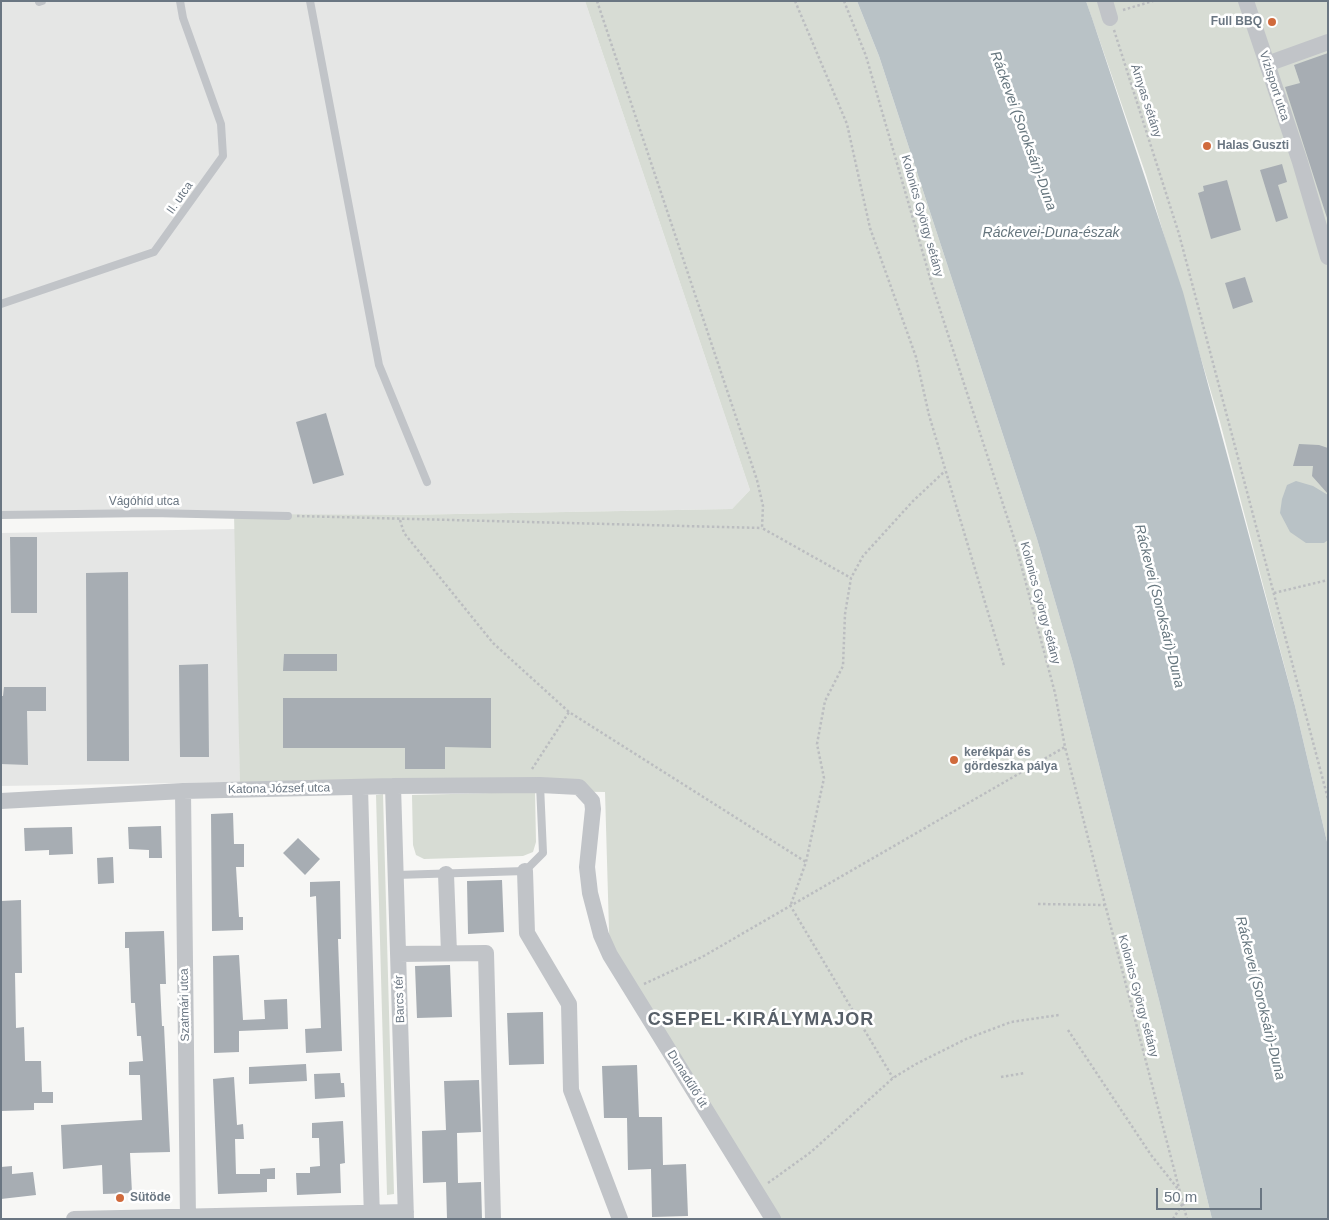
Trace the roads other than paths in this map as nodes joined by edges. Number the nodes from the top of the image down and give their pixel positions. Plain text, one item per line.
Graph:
1 (180, 1) edge
2 (310, 1) edge
3 (1105, 1) edge
4 (1246, 1) edge
5 (1110, 18) road end
6 (1328, 42) edge
7 (1267, 64) junction
8 (1328, 258) edge
9 (1, 304) edge
10 (427, 482) dead end
11 (1, 515) edge
12 (288, 516) road end
13 (540, 785) junction
14 (393, 786) junction
15 (557, 786) joint
16 (360, 787) junction
17 (183, 791) junction
18 (1, 801) edge
19 (524, 871) junction
20 (446, 874) junction
21 (396, 875) junction
22 (450, 953) junction
23 (398, 954) junction
24 (406, 1215) edge
25 (303, 1216) edge
26 (372, 1216) edge
27 (267, 1217) edge
28 (188, 1218) edge
29 (74, 1219) edge
30 (493, 1219) edge
31 (620, 1219) edge
32 (773, 1219) edge

1 - 9 lane, II. utca
2 - 10 lane
3 - 5 street
4 - 7 street, Vízisport utca
6 - 7 street
7 - 8 street, Vízisport utca
11 - 12 lane, Vágóhíd utca
13 - 14 street, Katona József utca
13 - 15 street, Katona József utca
13 - 19 lane
14 - 16 street, Katona József utca
14 - 21 street, Barcs tér
15 - 32 street, Dunadűlő út
16 - 17 street, Katona József utca
16 - 26 street
17 - 18 street, Katona József utca
17 - 28 street, Szatmári utca
19 - 20 lane
19 - 31 street
20 - 21 lane
20 - 22 street
21 - 23 street, Barcs tér
22 - 23 street
22 - 30 street
23 - 24 street, Barcs tér
24 - 26 street
25 - 26 street
25 - 27 street
27 - 28 street
28 - 29 street

